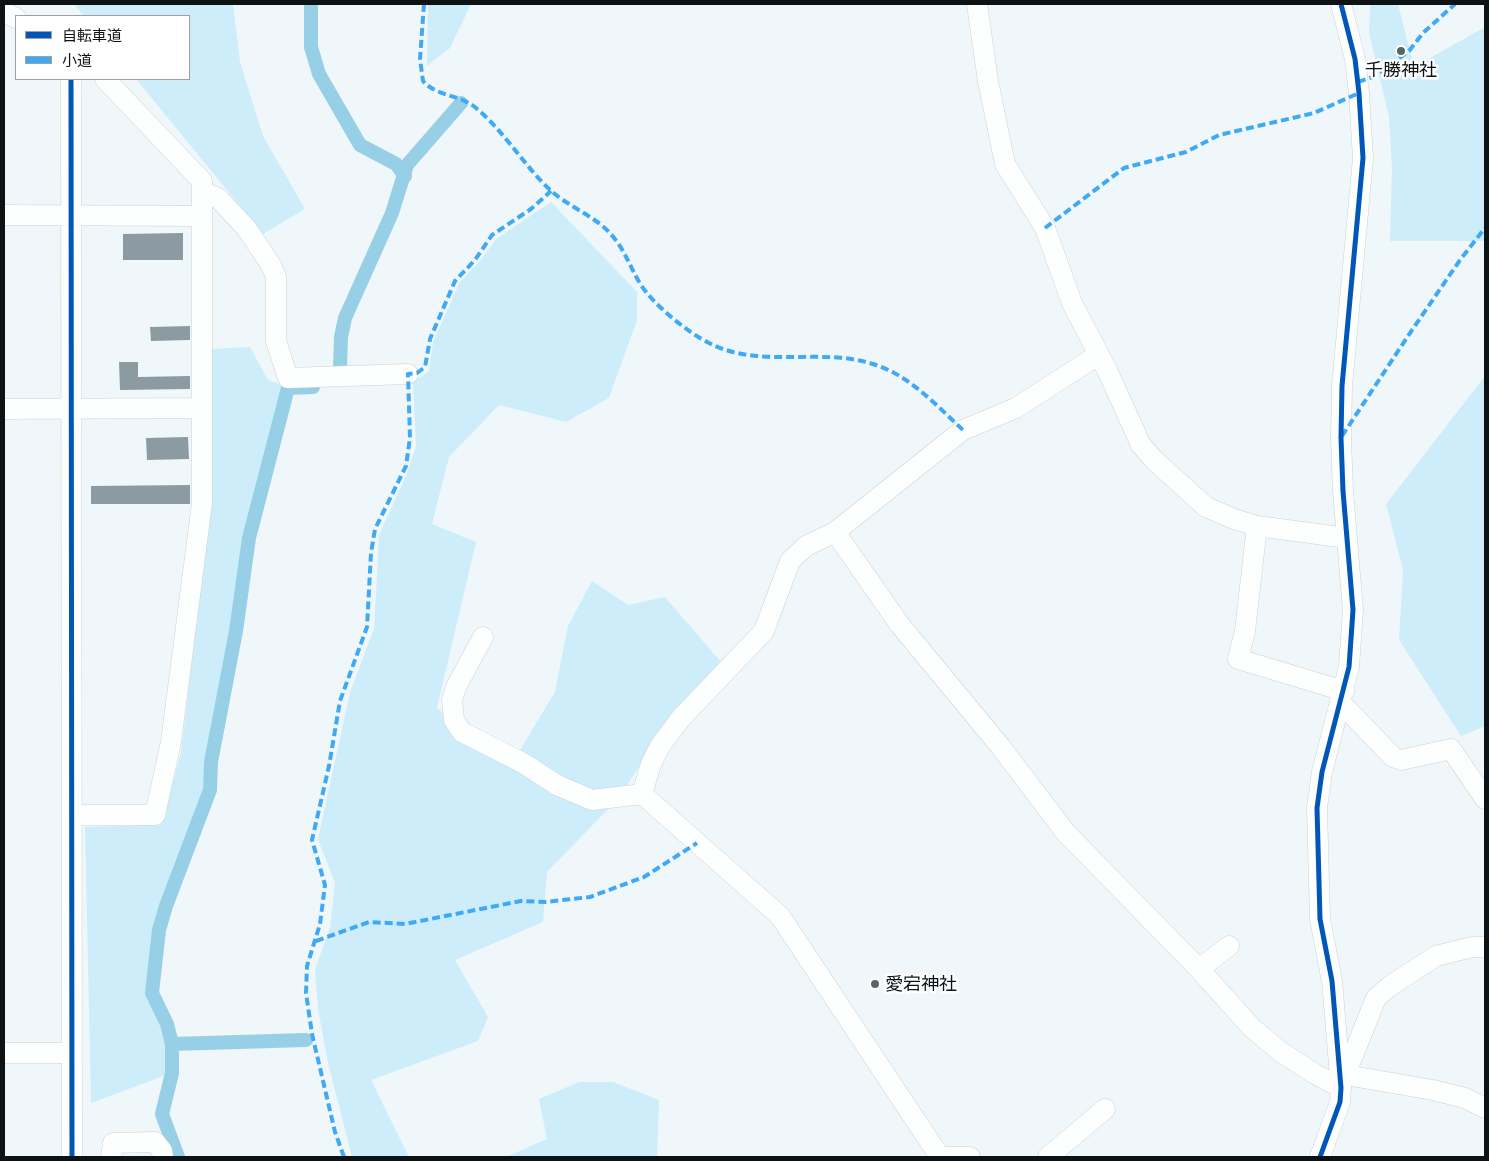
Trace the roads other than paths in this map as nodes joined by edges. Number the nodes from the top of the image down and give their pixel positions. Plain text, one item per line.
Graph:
1 (977, 4) edge
2 (1341, 4) edge
3 (70, 80) edge
4 (106, 80) edge
5 (203, 192) junction
6 (4, 214) edge
7 (71, 214) junction
8 (202, 216) junction
9 (1098, 355) junction
10 (408, 374) dead end
11 (201, 408) junction
12 (4, 409) edge
13 (70, 409) junction
14 (1257, 526) junction
15 (835, 532) junction
16 (1347, 538) junction
17 (483, 637) dead end
18 (1342, 697) junction
19 (642, 794) junction
20 (1485, 799) edge
21 (73, 815) junction
22 (1229, 946) dead end
23 (1485, 947) edge
24 (1199, 970) junction
25 (4, 1053) edge
26 (72, 1053) junction
27 (1342, 1078) junction
28 (1485, 1108) edge
29 (1105, 1109) dead end
30 (72, 1157) edge
31 (111, 1157) edge
32 (164, 1157) edge
33 (939, 1157) edge
34 (970, 1157) edge
35 (1048, 1157) edge
36 (1320, 1157) edge

1 - 9 street
2 - 16 street
3 - 7 street
4 - 5 street
5 - 8 street
5 - 10 street
6 - 7 street
7 - 8 street
7 - 13 street
8 - 11 street
9 - 14 street
9 - 15 street
11 - 13 street
11 - 21 street
12 - 13 street
13 - 21 street
14 - 16 street
14 - 18 street
15 - 19 street
15 - 24 street
16 - 18 street
17 - 19 street
18 - 20 street
18 - 27 street
19 - 33 street
21 - 26 street
22 - 24 street
23 - 27 street
24 - 27 street
25 - 26 street
26 - 30 street
27 - 28 street
27 - 36 street
29 - 35 street
31 - 32 street
33 - 34 street

